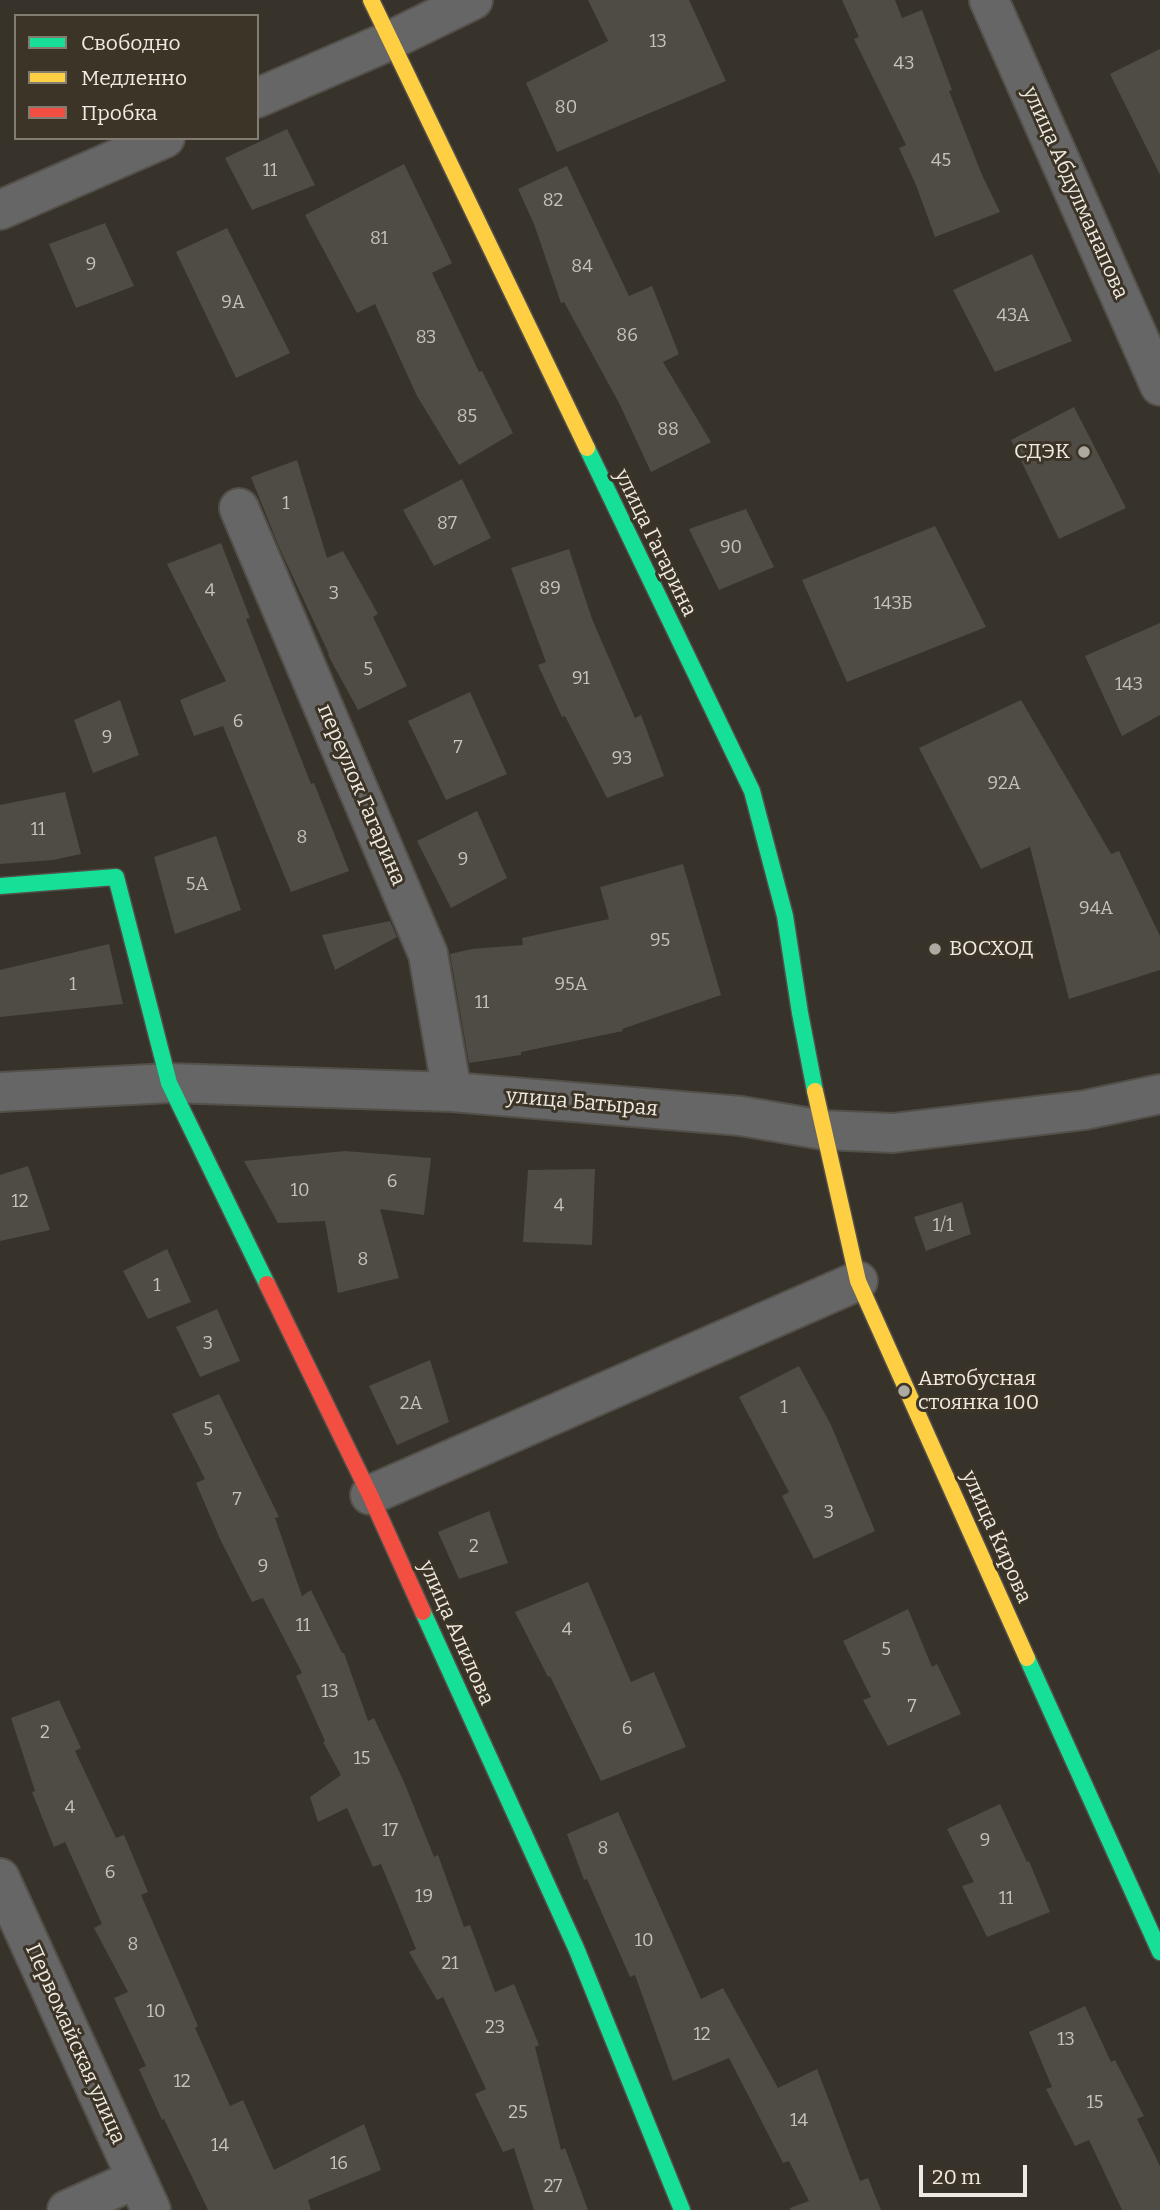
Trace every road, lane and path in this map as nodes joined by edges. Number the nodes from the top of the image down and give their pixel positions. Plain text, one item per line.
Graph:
1 (371, 0) edge
2 (473, 0) edge
3 (989, 0) edge
4 (389, 41) junction
5 (259, 97) edge
6 (160, 140) edge
7 (0, 210) edge
8 (1160, 386) edge
9 (239, 508) dead end
10 (0, 886) edge
11 (169, 1083) junction
12 (452, 1091) junction
13 (0, 1092) edge
14 (1160, 1094) edge
15 (822, 1130) junction
16 (858, 1281) junction
17 (370, 1495) junction
18 (0, 1878) edge
19 (1160, 1952) edge
20 (144, 2194) edge
21 (67, 2210) edge
22 (682, 2210) edge

1 - 4 street, улица Гагарина
2 - 4 street
3 - 8 street, улица Абдулманапова
4 - 5 street
4 - 15 street, улица Гагарина
6 - 7 street
9 - 12 street, переулок Гагарина
10 - 11 street, улица Алилова
11 - 12 street, улица Батырая
11 - 13 street, улица Батырая
11 - 17 street, улица Алилова
12 - 15 street, улица Батырая
14 - 15 street, улица Батырая
15 - 16 street, улица Кирова
16 - 17 street
16 - 19 street, улица Кирова
17 - 22 street, улица Алилова
18 - 20 street, Первомайская улица
20 - 21 street

